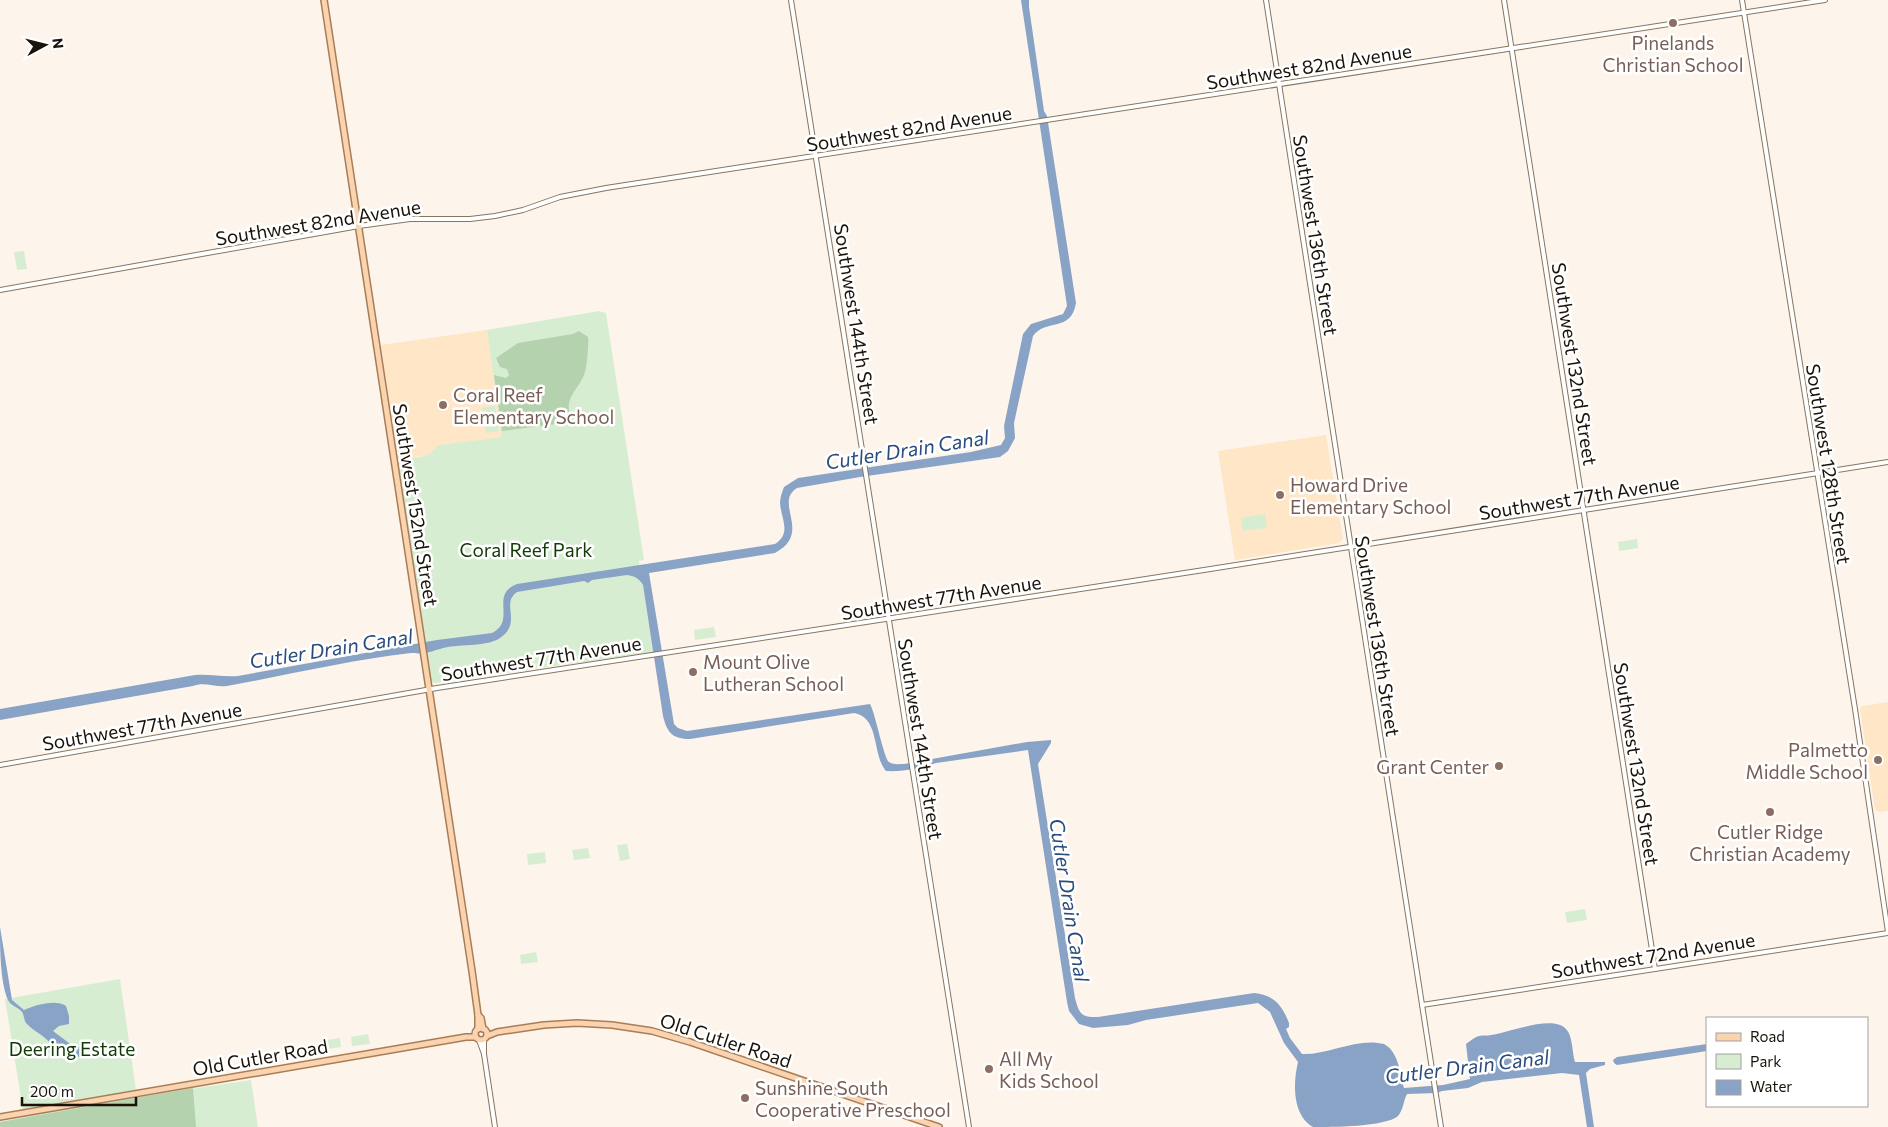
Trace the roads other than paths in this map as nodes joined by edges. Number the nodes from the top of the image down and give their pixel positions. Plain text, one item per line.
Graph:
1 (324, 0) edge
2 (791, 0) edge
3 (1266, 0) edge
4 (1504, 0) edge
5 (1742, 0) edge
6 (1826, 0) edge
7 (1744, 11) junction
8 (1512, 48) junction
9 (1278, 84) junction
10 (817, 156) junction
11 (359, 226) junction
12 (0, 290) edge
13 (1888, 462) edge
14 (1817, 474) junction
15 (1584, 510) junction
16 (1350, 547) junction
17 (889, 618) junction
18 (428, 689) junction
19 (0, 765) edge
20 (1888, 932) edge
21 (1655, 969) junction
22 (1422, 1005) junction
23 (481, 1034) junction
24 (0, 1116) edge
25 (495, 1127) edge
26 (939, 1127) edge
27 (969, 1127) edge
28 (1441, 1127) edge

1 - 11 main road, Southwest 152nd Street
2 - 10 street, Southwest 144th Street
3 - 9 street, Southwest 136th Street
4 - 8 street, Southwest 132nd Street
5 - 7 street, Southwest 128th Street
6 - 7 street, Southwest 82nd Avenue
7 - 8 street, Southwest 82nd Avenue
7 - 14 street, Southwest 128th Street
8 - 9 street, Southwest 82nd Avenue
8 - 15 street, Southwest 132nd Street
9 - 10 street, Southwest 82nd Avenue
9 - 16 street, Southwest 136th Street
10 - 11 street, Southwest 82nd Avenue
10 - 17 street, Southwest 144th Street
11 - 12 street, Southwest 82nd Avenue
11 - 18 main road, Southwest 152nd Street
13 - 14 street, Southwest 77th Avenue
14 - 15 street, Southwest 77th Avenue
14 - 20 street, Southwest 128th Street
15 - 16 street, Southwest 77th Avenue
15 - 21 street, Southwest 132nd Street
16 - 17 street, Southwest 77th Avenue
16 - 22 street, Southwest 136th Street
17 - 18 street, Southwest 77th Avenue
17 - 27 street, Southwest 144th Street
18 - 19 street, Southwest 77th Avenue
18 - 23 main road, Southwest 152nd Street
20 - 21 street, Southwest 72nd Avenue
21 - 22 street, Southwest 72nd Avenue
22 - 28 street, Southwest 136th Street
23 - 24 main road, Old Cutler Road
23 - 25 street
23 - 26 main road, Old Cutler Road

